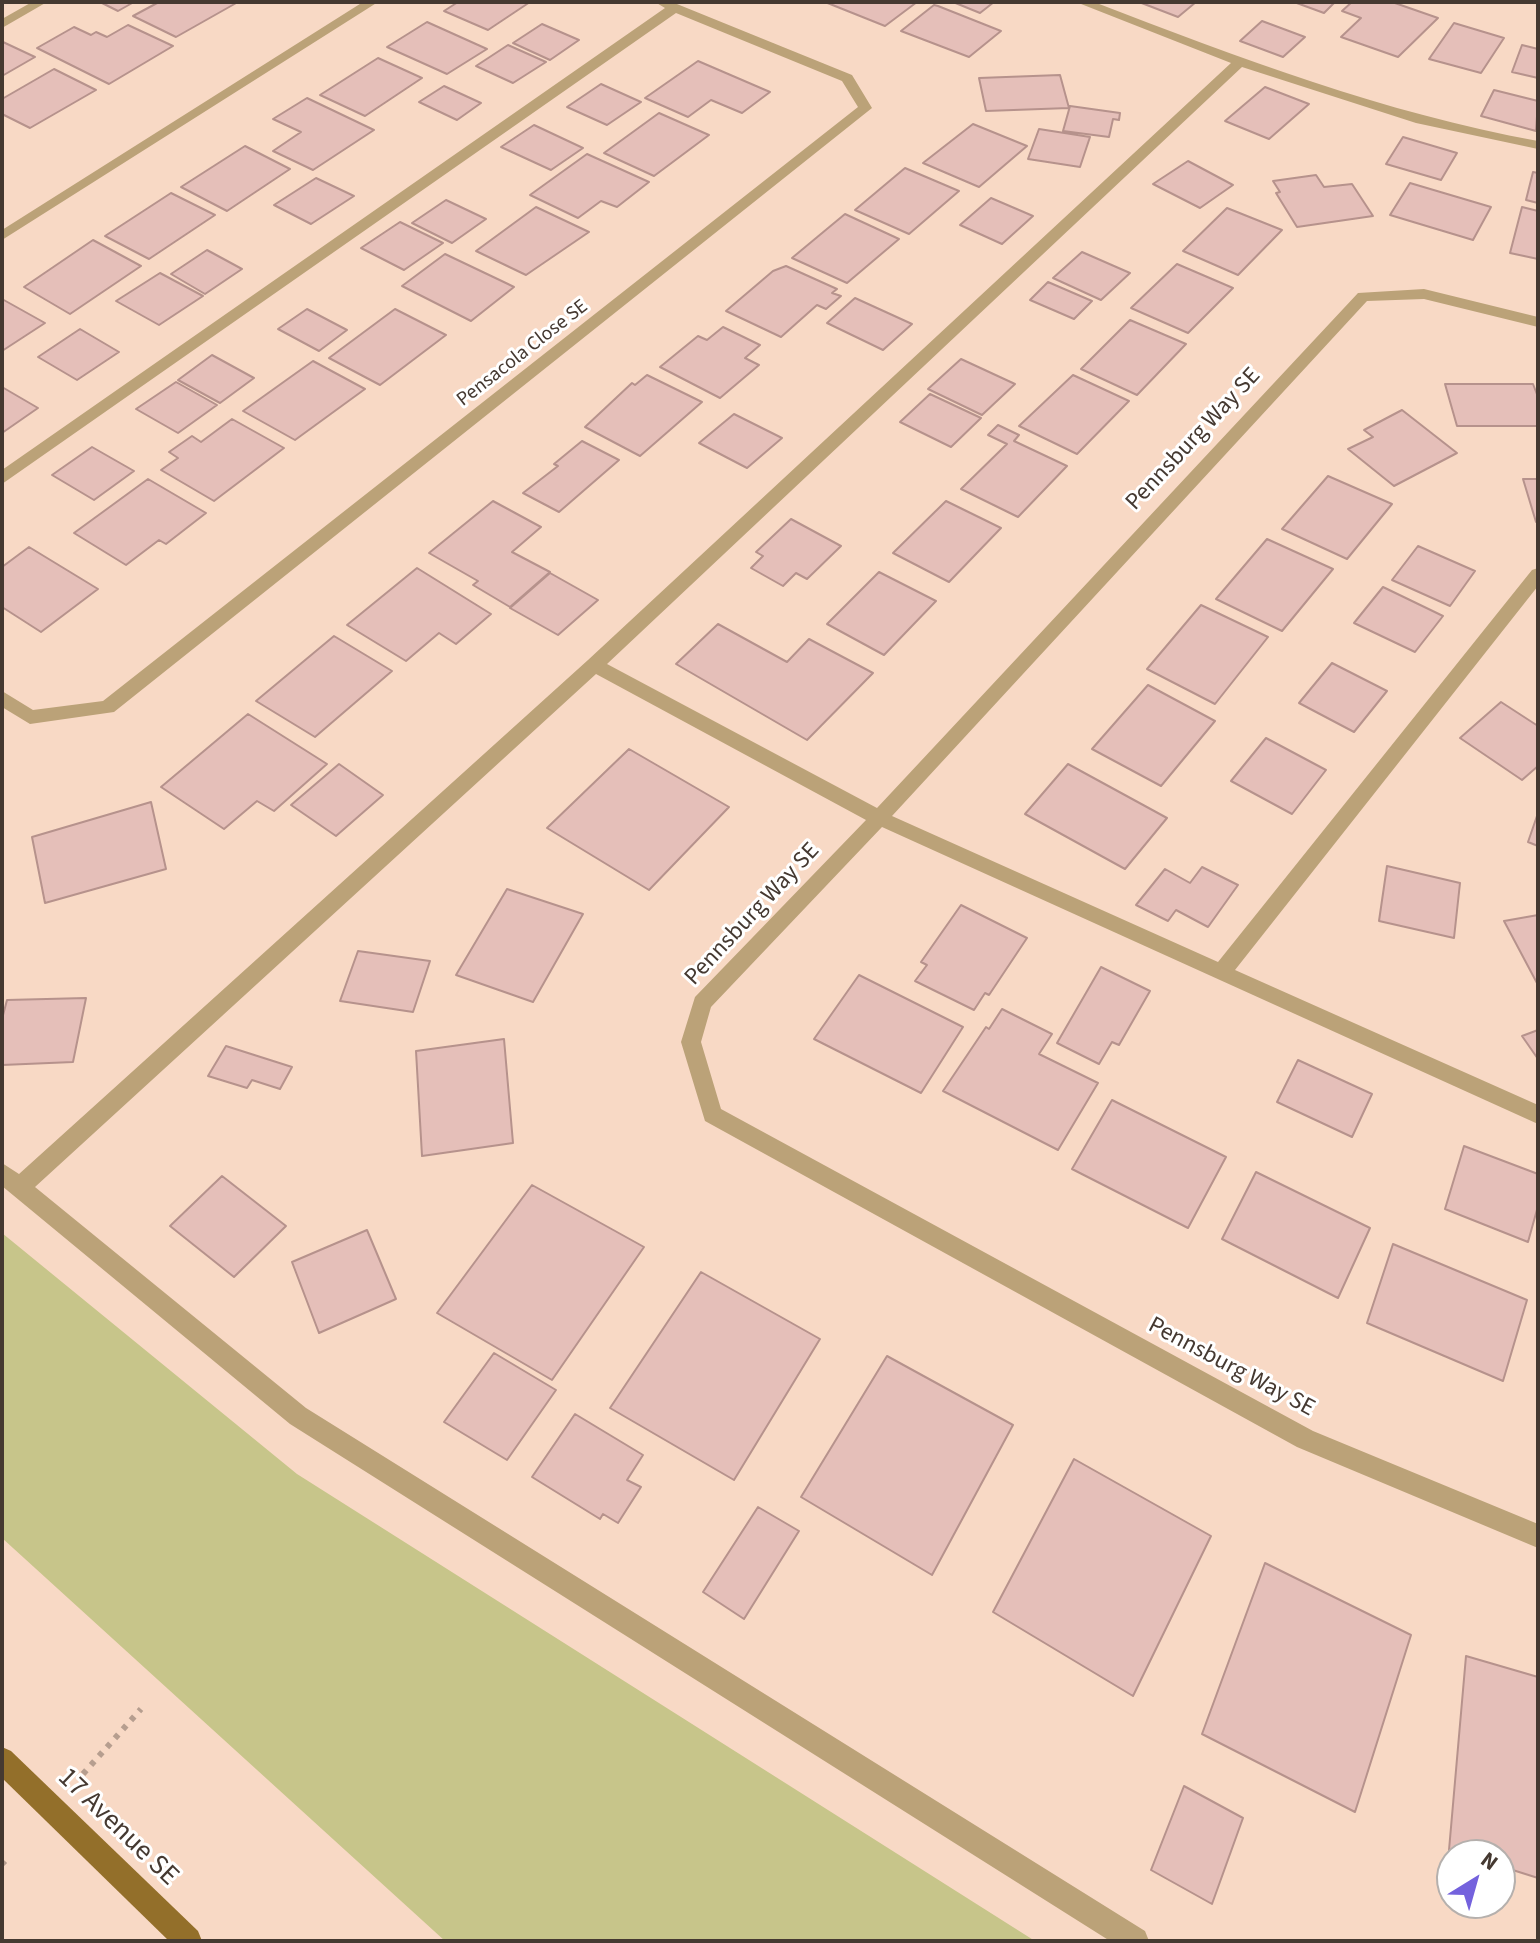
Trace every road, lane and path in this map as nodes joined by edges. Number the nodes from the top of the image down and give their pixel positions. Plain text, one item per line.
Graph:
1 (41, 2) edge
2 (372, 2) edge
3 (1082, 2) edge
4 (2, 4) edge
5 (668, 5) edge
6 (21, 13) junction
7 (2, 24) edge
8 (1240, 62) junction
9 (1538, 145) edge
10 (2, 236) edge
11 (1538, 322) edge
12 (2, 478) edge
13 (1538, 574) edge
14 (594, 665) junction
15 (2, 698) edge
16 (879, 818) junction
17 (1221, 973) junction
18 (1538, 1115) edge
19 (11, 1180) edge
20 (1538, 1536) edge
21 (141, 1709) dead end
22 (2, 1760) edge
23 (83, 1774) dead end
24 (188, 1941) edge
25 (1135, 1941) edge

1 - 6 street
2 - 10 street
3 - 8 street
4 - 6 street
5 - 12 street
5 - 15 street, Pensacola Close SE
6 - 7 street
8 - 9 street
8 - 14 street
11 - 16 street, Pennsburg Way SE
13 - 17 street
14 - 16 street
14 - 19 street
16 - 17 street
16 - 20 street, Pennsburg Way SE
17 - 18 street
19 - 25 street
21 - 23 path
22 - 24 main road, 17 Avenue SE

